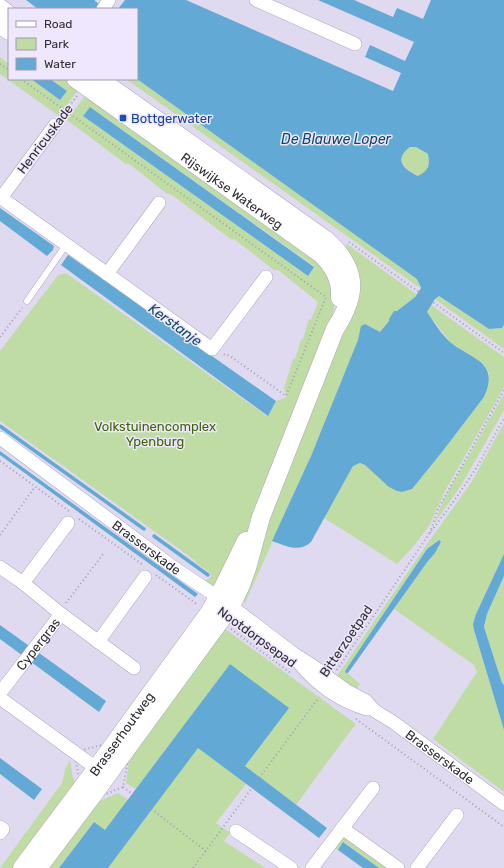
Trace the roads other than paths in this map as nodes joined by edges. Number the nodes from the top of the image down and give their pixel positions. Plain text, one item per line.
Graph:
1 (256, 0) edge
2 (0, 24) edge
3 (8, 30) edge
4 (355, 44) dead end
5 (87, 81) edge
6 (55, 125) road end
7 (1, 198) edge
8 (159, 203) dead end
9 (66, 245) junction
10 (107, 274) junction
11 (266, 278) dead end
12 (27, 301) road end
13 (0, 438) edge
14 (68, 524) dead end
15 (0, 567) edge
16 (149, 573) road end
17 (24, 584) junction
18 (224, 602) junction
19 (60, 613) junction
20 (98, 642) junction
21 (134, 668) dead end
22 (0, 693) edge
23 (0, 698) edge
24 (101, 772) junction
25 (373, 788) dead end
26 (504, 804) edge
27 (457, 815) dead end
28 (0, 827) edge
29 (342, 828) junction
30 (236, 831) dead end
31 (0, 832) edge
32 (22, 868) edge
33 (38, 868) edge
34 (290, 868) edge
35 (312, 868) edge
36 (398, 868) edge
37 (417, 868) edge

1 - 4 street
2 - 3 main road
5 - 18 main road, Rijswijkse Waterweg
6 - 7 street, Henricuskade
7 - 9 street, Henricuskade
8 - 10 street
9 - 10 street, Henricuskade
9 - 12 lane
10 - 11 street, Henricuskade
13 - 18 street, Brasserskade
14 - 17 street
15 - 17 street, Cypergras
16 - 20 street
17 - 19 street, Cypergras
18 - 24 main road, Brasserhoutweg
18 - 26 street, Brasserskade
19 - 20 street, Cypergras
19 - 22 street, Cypergras
20 - 21 street, Cypergras
23 - 24 street
24 - 32 main road, Brasserhoutweg
24 - 33 main road, Brasserhoutweg
25 - 29 street
27 - 37 street
28 - 31 street
29 - 35 street
29 - 36 street
30 - 34 street

